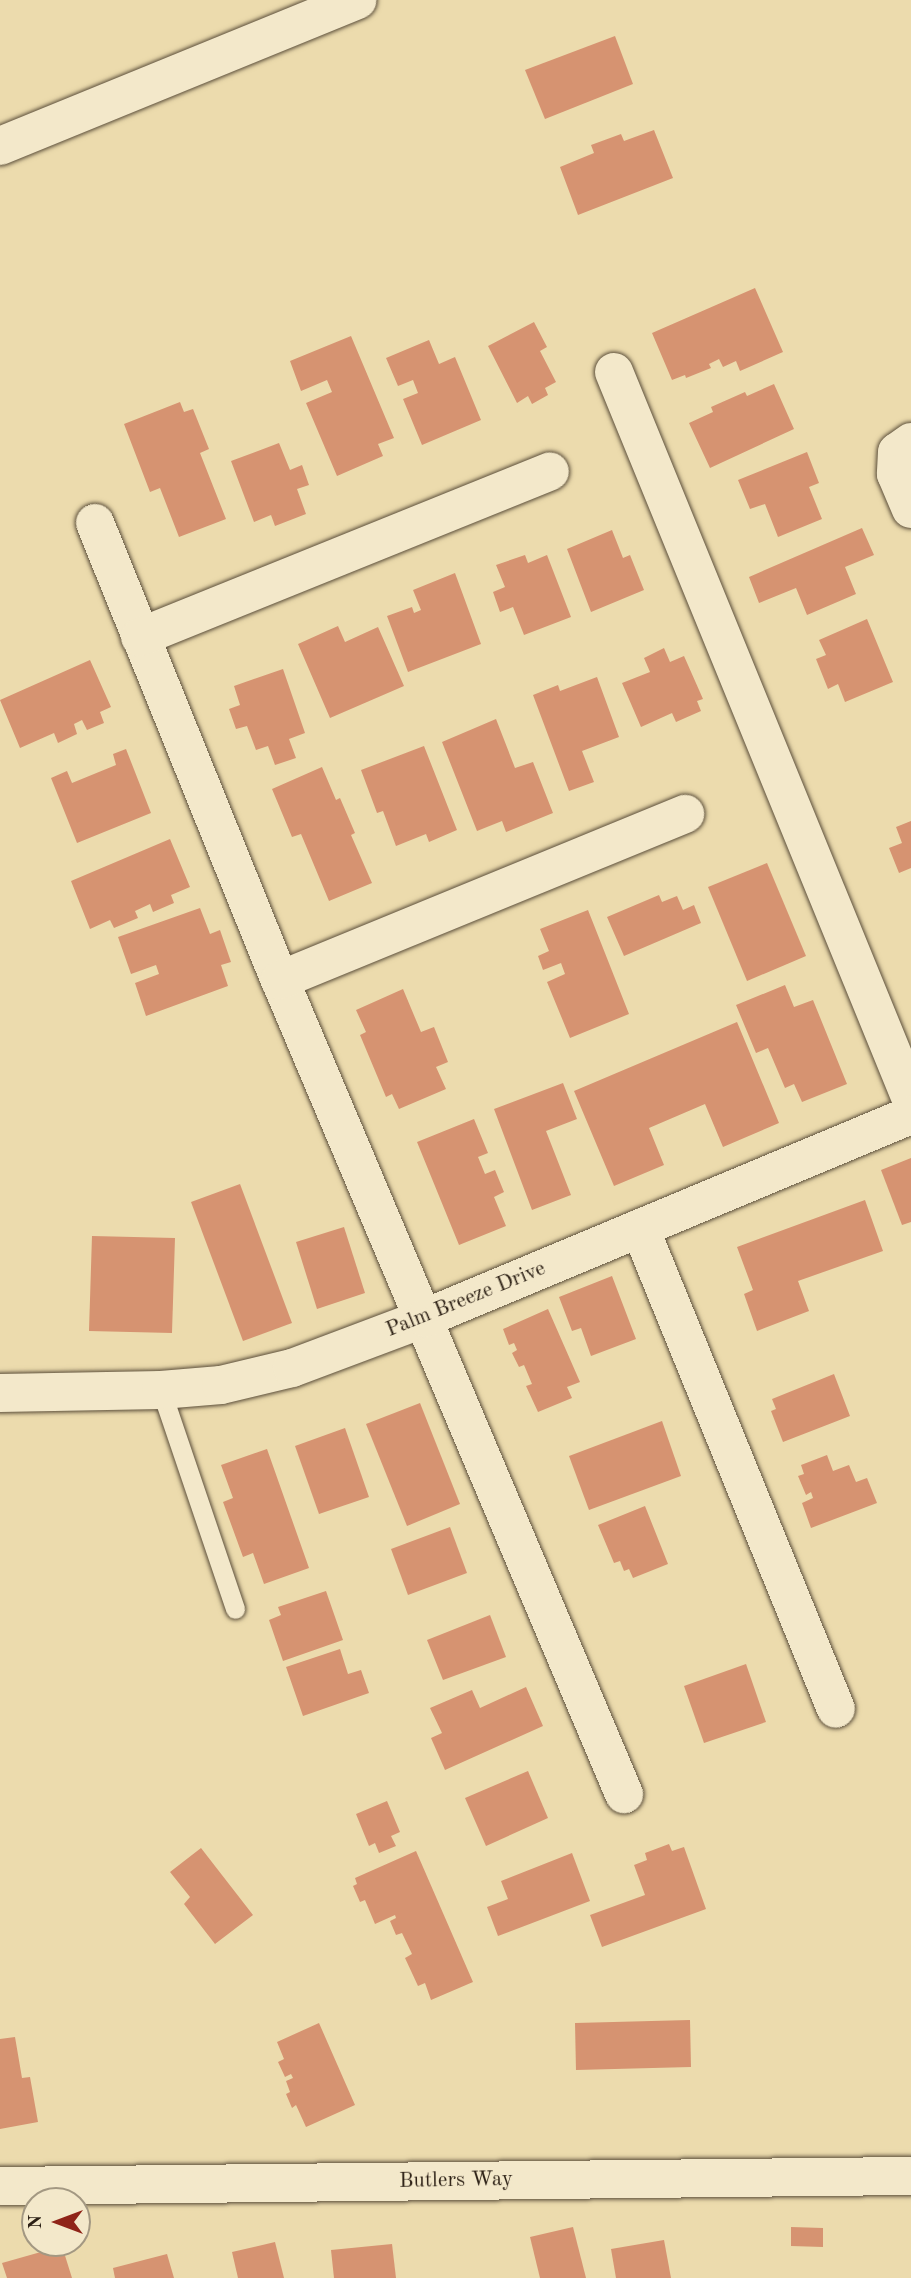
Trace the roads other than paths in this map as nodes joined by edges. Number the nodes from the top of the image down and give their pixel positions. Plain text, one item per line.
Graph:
1 (357, 0) edge
2 (0, 146) edge
3 (614, 372) dead end
4 (911, 442) edge
5 (550, 471) dead end
6 (911, 509) edge
7 (95, 523) dead end
8 (140, 637) junction
9 (685, 814) dead end
10 (281, 980) junction
11 (911, 1099) edge
12 (911, 1115) edge
13 (640, 1228) junction
14 (425, 1318) junction
15 (161, 1390) junction
16 (0, 1393) edge
17 (235, 1609) dead end
18 (836, 1709) dead end
19 (624, 1794) dead end
20 (911, 2176) edge
21 (0, 2186) edge

1 - 2 street
3 - 11 street
4 - 6 street
5 - 8 street
7 - 8 street
8 - 10 street
9 - 10 street
10 - 14 street
12 - 13 street, Palm Breeze Drive
13 - 14 street, Palm Breeze Drive
13 - 18 street
14 - 15 street, Palm Breeze Drive
14 - 19 street
15 - 16 street, Palm Breeze Drive
15 - 17 lane
20 - 21 street, Butlers Way

